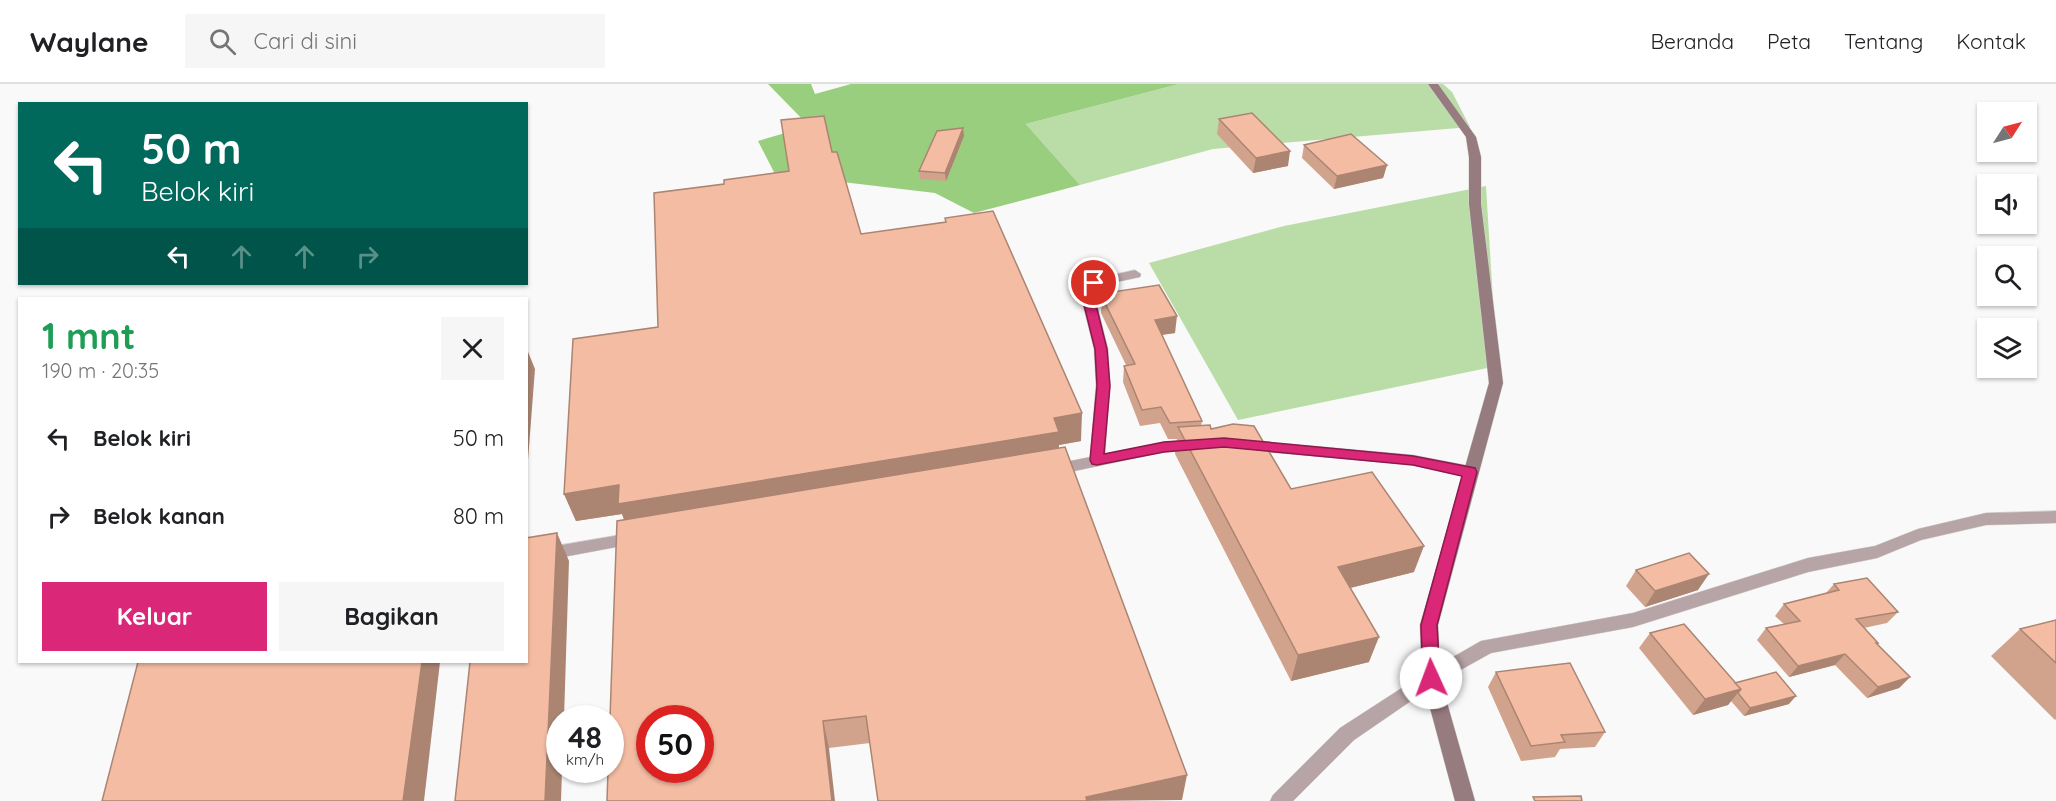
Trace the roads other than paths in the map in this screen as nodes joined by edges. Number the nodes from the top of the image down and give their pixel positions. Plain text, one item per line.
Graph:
1 (1433, 84) edge
2 (1135, 274) dead end
3 (1214, 443) edge
4 (1236, 444) edge
5 (1097, 460) junction
6 (1470, 472) junction
7 (1032, 474) edge
8 (2056, 517) edge
9 (651, 536) edge
10 (528, 558) edge
11 (1431, 678) junction
12 (1280, 801) edge
13 (1465, 801) edge

1 - 6 main road
2 - 5 street
3 - 5 street
4 - 6 street
5 - 7 street
6 - 11 main road
8 - 11 street
9 - 10 street
11 - 12 street
11 - 13 main road

